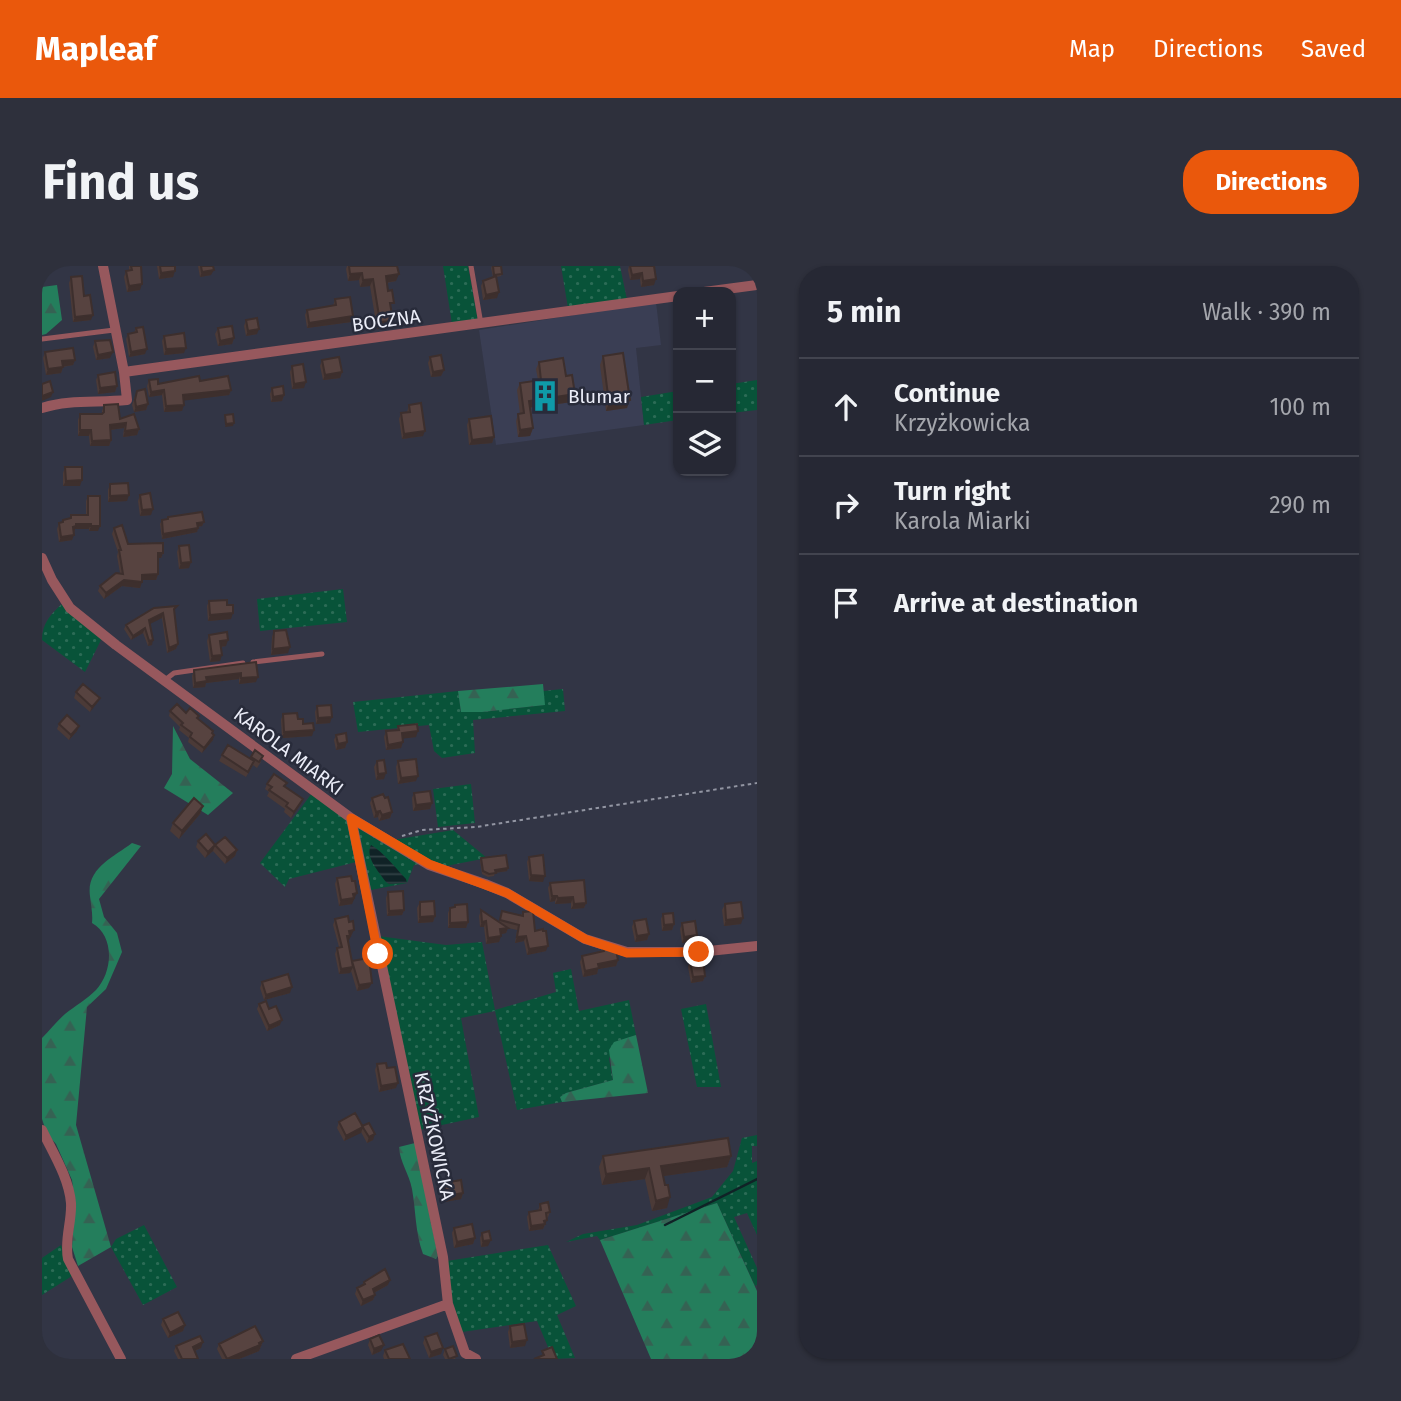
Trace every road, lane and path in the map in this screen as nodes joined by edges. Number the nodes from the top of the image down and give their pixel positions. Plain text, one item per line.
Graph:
1 (103, 266) edge
2 (471, 266) edge
3 (757, 285) edge
4 (736, 288) edge
5 (673, 297) edge
6 (481, 324) junction
7 (114, 330) junction
8 (42, 339) edge
9 (124, 372) junction
10 (42, 408) edge
11 (42, 558) edge
12 (322, 654) dead end
13 (164, 681) junction
14 (757, 783) edge
15 (351, 818) junction
16 (387, 840) junction
17 (757, 946) edge
18 (42, 1130) edge
19 (448, 1304) junction
20 (121, 1359) edge
21 (296, 1359) edge
22 (477, 1359) edge

1 - 7 street
2 - 6 lane
3 - 4 street
5 - 6 street, BOCZNA
6 - 9 street, BOCZNA
7 - 8 lane
7 - 9 street
9 - 10 street
11 - 13 street, KAROLA MIARKI
12 - 13 lane
13 - 15 street, KAROLA MIARKI
14 - 16 path
15 - 16 street, KAROLA MIARKI
15 - 19 street, KRZYŻKOWICKA
16 - 17 street, KAROLA MIARKI
18 - 20 street
19 - 21 street
19 - 22 street, KRZYŻKOWICKA

